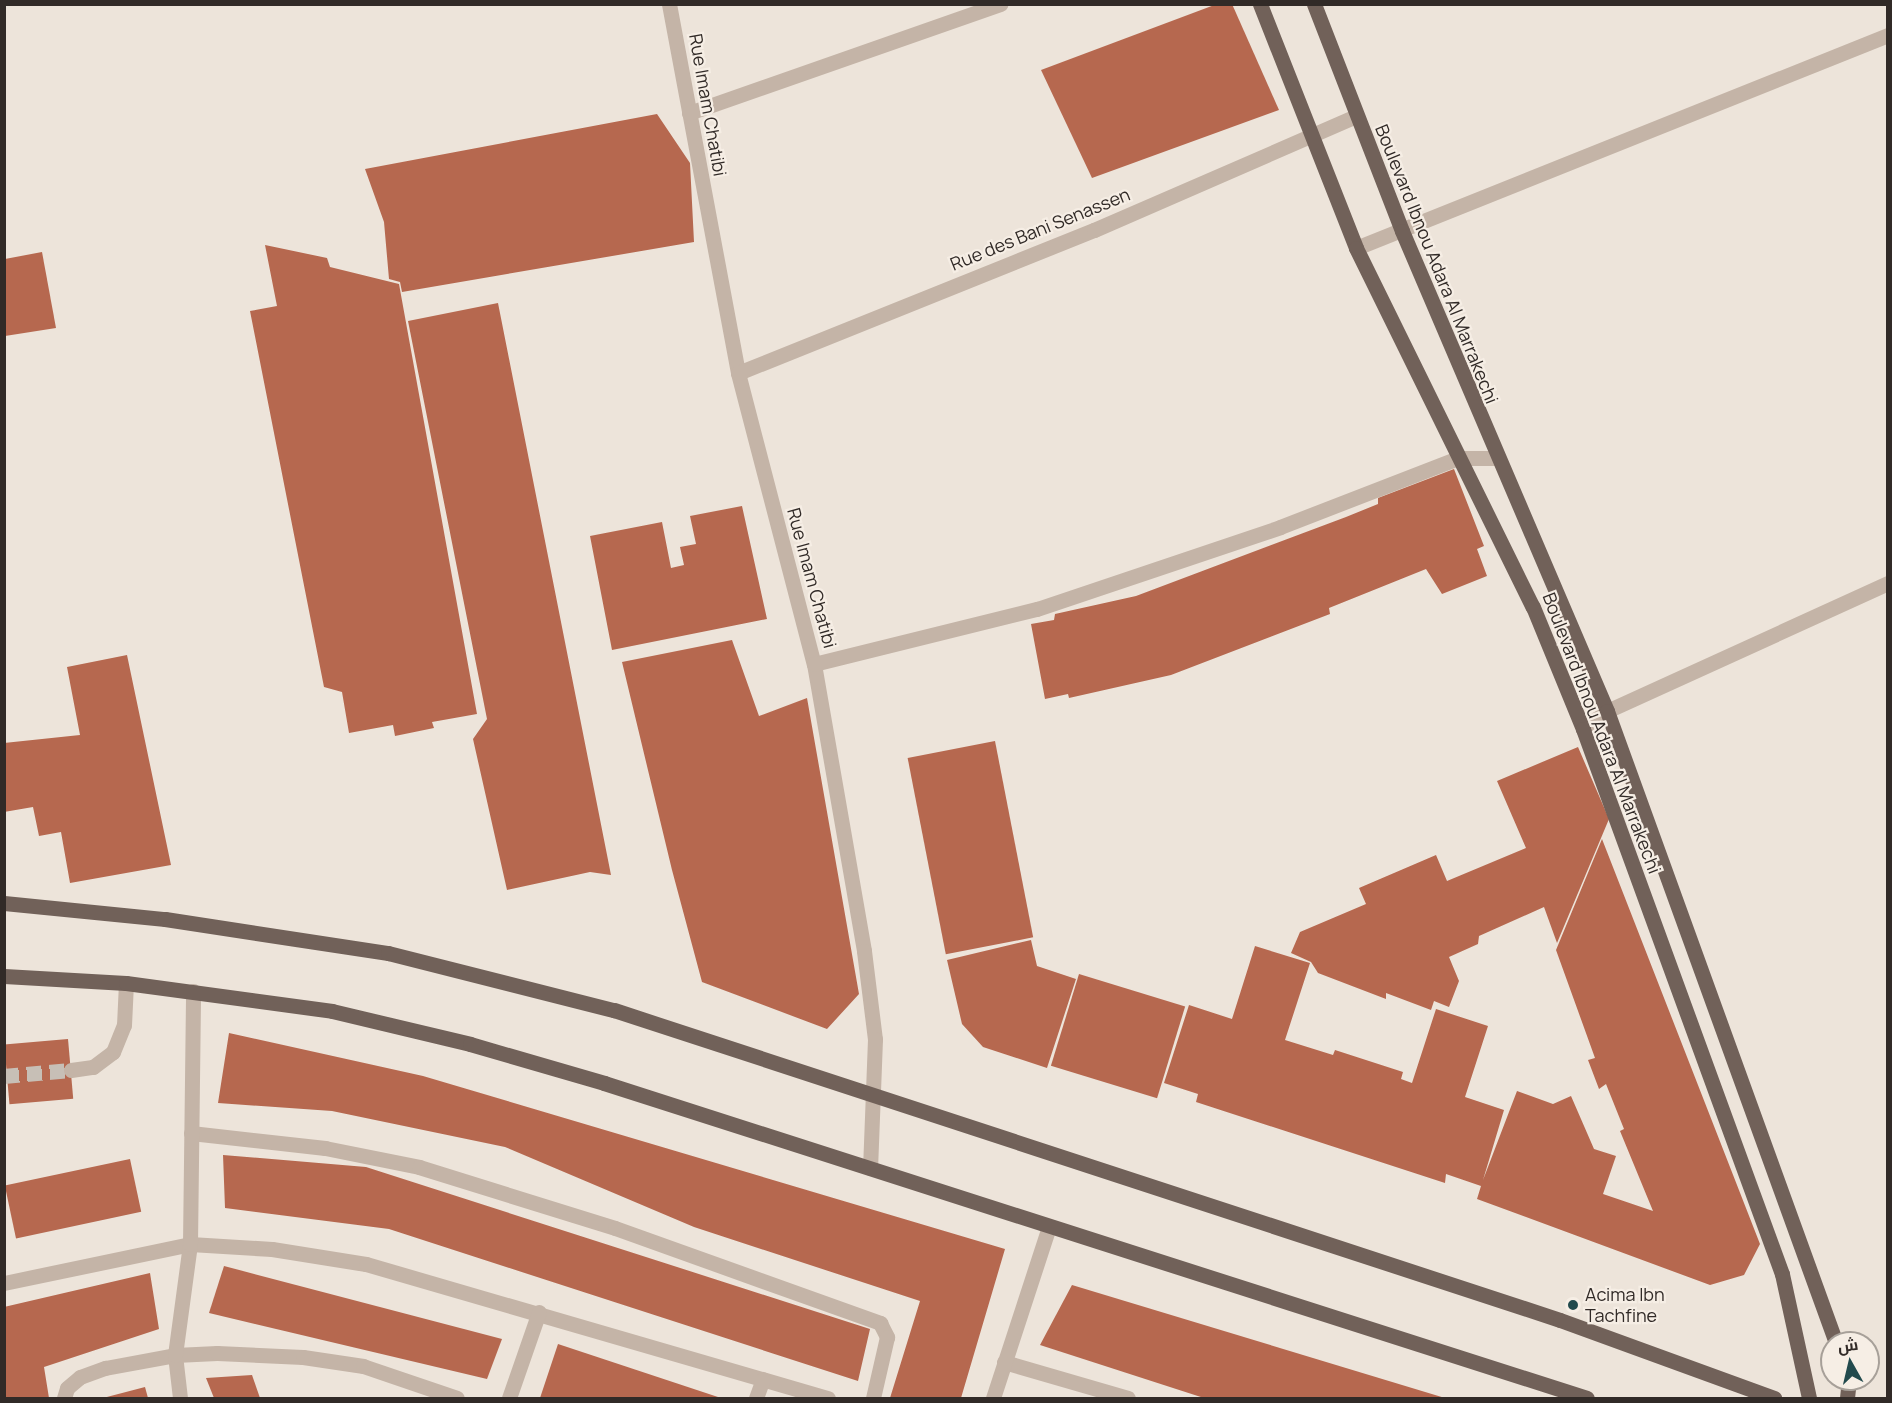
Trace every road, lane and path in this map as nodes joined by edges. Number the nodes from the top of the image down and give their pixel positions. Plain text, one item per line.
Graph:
1 (669, 4) edge
2 (1000, 4) edge
3 (1260, 4) edge
4 (1314, 4) edge
5 (1887, 35) edge
6 (689, 113) junction
7 (1356, 116) junction
8 (1311, 135) junction
9 (1402, 231) junction
10 (1356, 248) junction
11 (738, 373) junction
12 (1458, 458) junction
13 (1497, 458) junction
14 (1887, 583) edge
15 (814, 664) junction
16 (1607, 711) junction
17 (1583, 729) junction
18 (4, 903) edge
19 (4, 976) edge
20 (126, 984) junction
21 (193, 991) junction
22 (71, 1070) tunnel mouth
23 (875, 1094) junction
24 (191, 1133) junction
25 (870, 1168) junction
26 (1049, 1227) junction
27 (190, 1244) junction
28 (4, 1283) edge
29 (539, 1312) junction
30 (1832, 1331) edge
31 (175, 1355) junction
32 (1004, 1362) junction
33 (763, 1379) junction
34 (64, 1398) edge
35 (180, 1398) edge
36 (457, 1398) edge
37 (509, 1398) edge
38 (756, 1398) edge
39 (828, 1398) edge
40 (873, 1398) edge
41 (993, 1398) edge
42 (1128, 1398) edge
43 (1587, 1398) edge
44 (1774, 1398) edge
45 (1809, 1398) edge

1 - 6 street, Rue Imam Chatibi
2 - 6 street
3 - 8 main road, Boulevard Ibnou Adara Al Marrakechi
4 - 7 main road, Boulevard Ibnou Adara Al Marrakechi
5 - 9 street
6 - 11 street, Rue Imam Chatibi
7 - 8 street, Rue des Bani Senassen
7 - 9 main road, Boulevard Ibnou Adara Al Marrakechi
8 - 10 main road, Boulevard Ibnou Adara Al Marrakechi
8 - 11 street, Rue des Bani Senassen
9 - 10 street
9 - 13 main road, Boulevard Ibnou Adara Al Marrakechi
10 - 12 main road, Boulevard Ibnou Adara Al Marrakechi
11 - 15 street, Rue Imam Chatibi
12 - 13 street
12 - 15 street
12 - 17 main road, Boulevard Ibnou Adara Al Marrakechi
13 - 16 main road, Boulevard Ibnou Adara Al Marrakechi
14 - 16 street
15 - 23 street, Rue Imam Chatibi
16 - 17 street
16 - 30 main road, Boulevard Ibnou Adara Al Marrakechi
17 - 45 main road, Boulevard Ibnou Adara Al Marrakechi
18 - 23 main road
19 - 20 main road
20 - 21 main road
20 - 22 street
21 - 24 street
21 - 25 main road
23 - 25 street, Rue Imam Chatibi
23 - 44 main road
24 - 27 street
24 - 40 street
25 - 26 main road
26 - 32 street
26 - 43 main road
27 - 28 street
27 - 29 street
27 - 31 street
29 - 33 street
29 - 37 street
31 - 34 street
31 - 35 street
31 - 36 street
32 - 41 street
32 - 42 street
33 - 38 street
33 - 39 street

